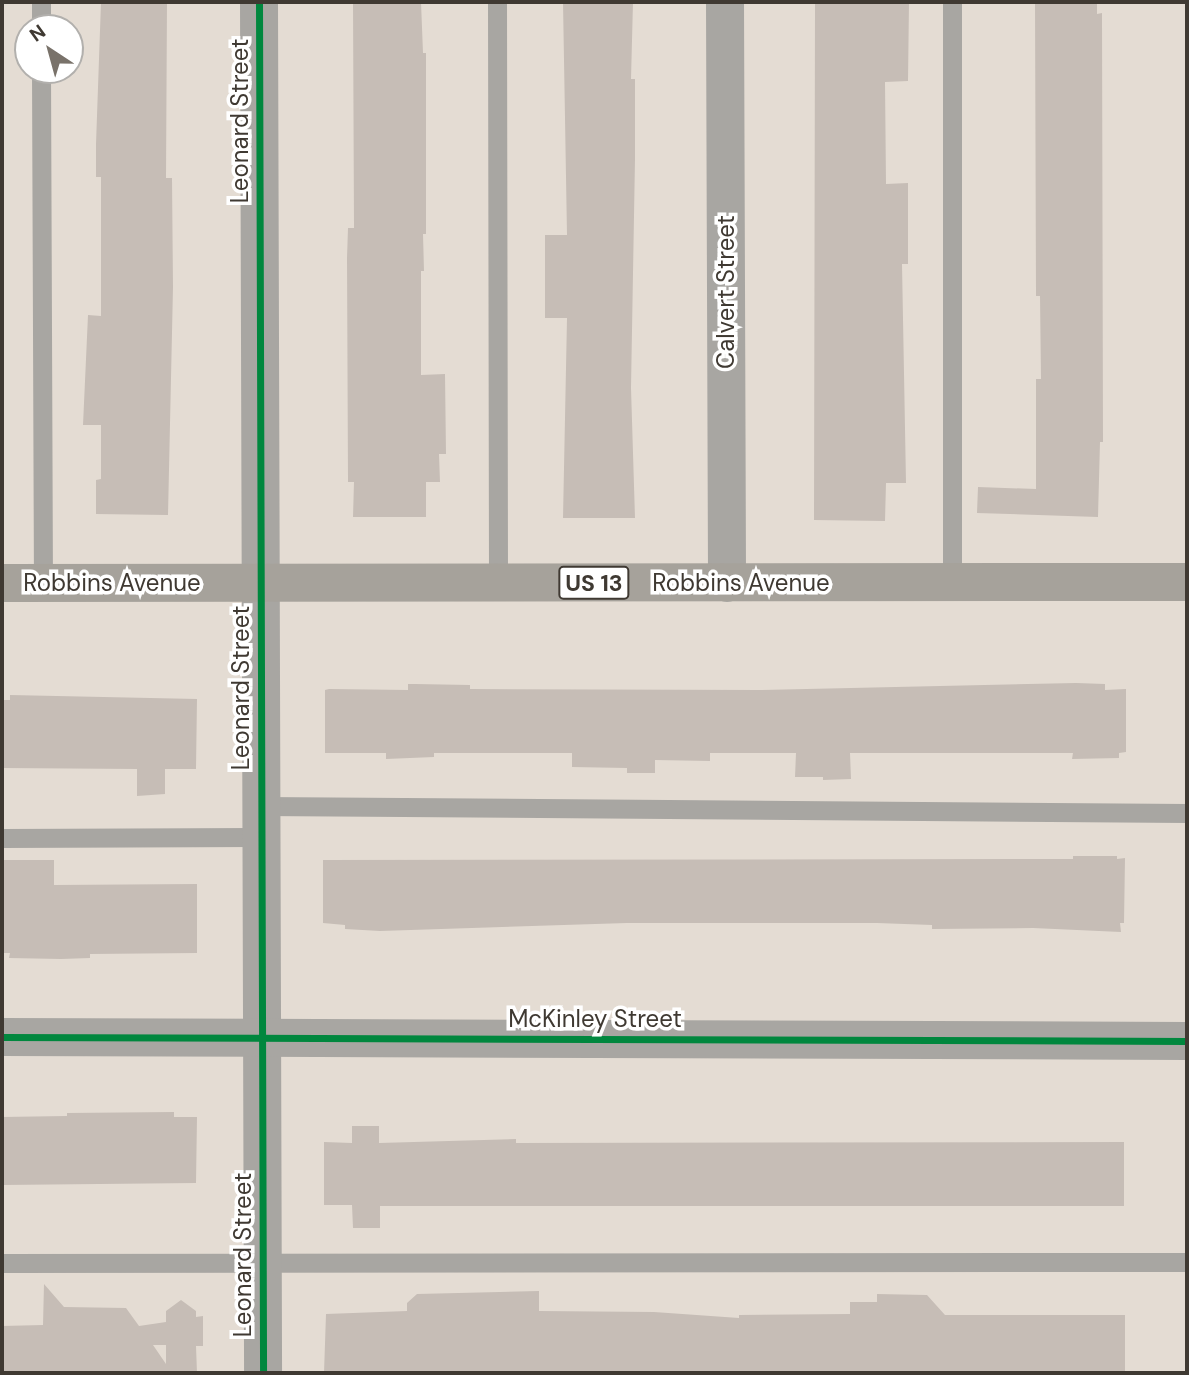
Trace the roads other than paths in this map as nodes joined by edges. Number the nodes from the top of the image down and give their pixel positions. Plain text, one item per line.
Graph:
1 (259, 2) edge
2 (497, 2) edge
3 (725, 2) edge
4 (952, 2) edge
5 (41, 84) edge
6 (952, 582) junction
7 (1187, 582) edge
8 (2, 583) edge
9 (43, 583) junction
10 (261, 583) junction
11 (498, 583) junction
12 (727, 583) junction
13 (1187, 813) edge
14 (261, 822) junction
15 (2, 838) edge
16 (2, 1037) edge
17 (262, 1037) junction
18 (1187, 1041) edge
19 (1187, 1262) edge
20 (2, 1263) edge
21 (262, 1264) junction
22 (263, 1373) edge

1 - 10 street, Leonard Street
2 - 11 lane
3 - 12 street, Calvert Street
4 - 6 lane
5 - 9 lane
6 - 7 highway, Robbins Avenue / US 13
6 - 12 highway, Robbins Avenue / US 13
8 - 9 highway, Robbins Avenue / US 13
9 - 10 highway, Robbins Avenue / US 13
10 - 11 highway, Robbins Avenue / US 13
10 - 14 street, Leonard Street
11 - 12 highway, Robbins Avenue / US 13
13 - 14 lane
14 - 15 lane
14 - 17 street, Leonard Street
16 - 17 street, McKinley Street
17 - 18 street, McKinley Street
17 - 21 street, Leonard Street
19 - 21 lane
20 - 21 lane
21 - 22 street, Leonard Street

